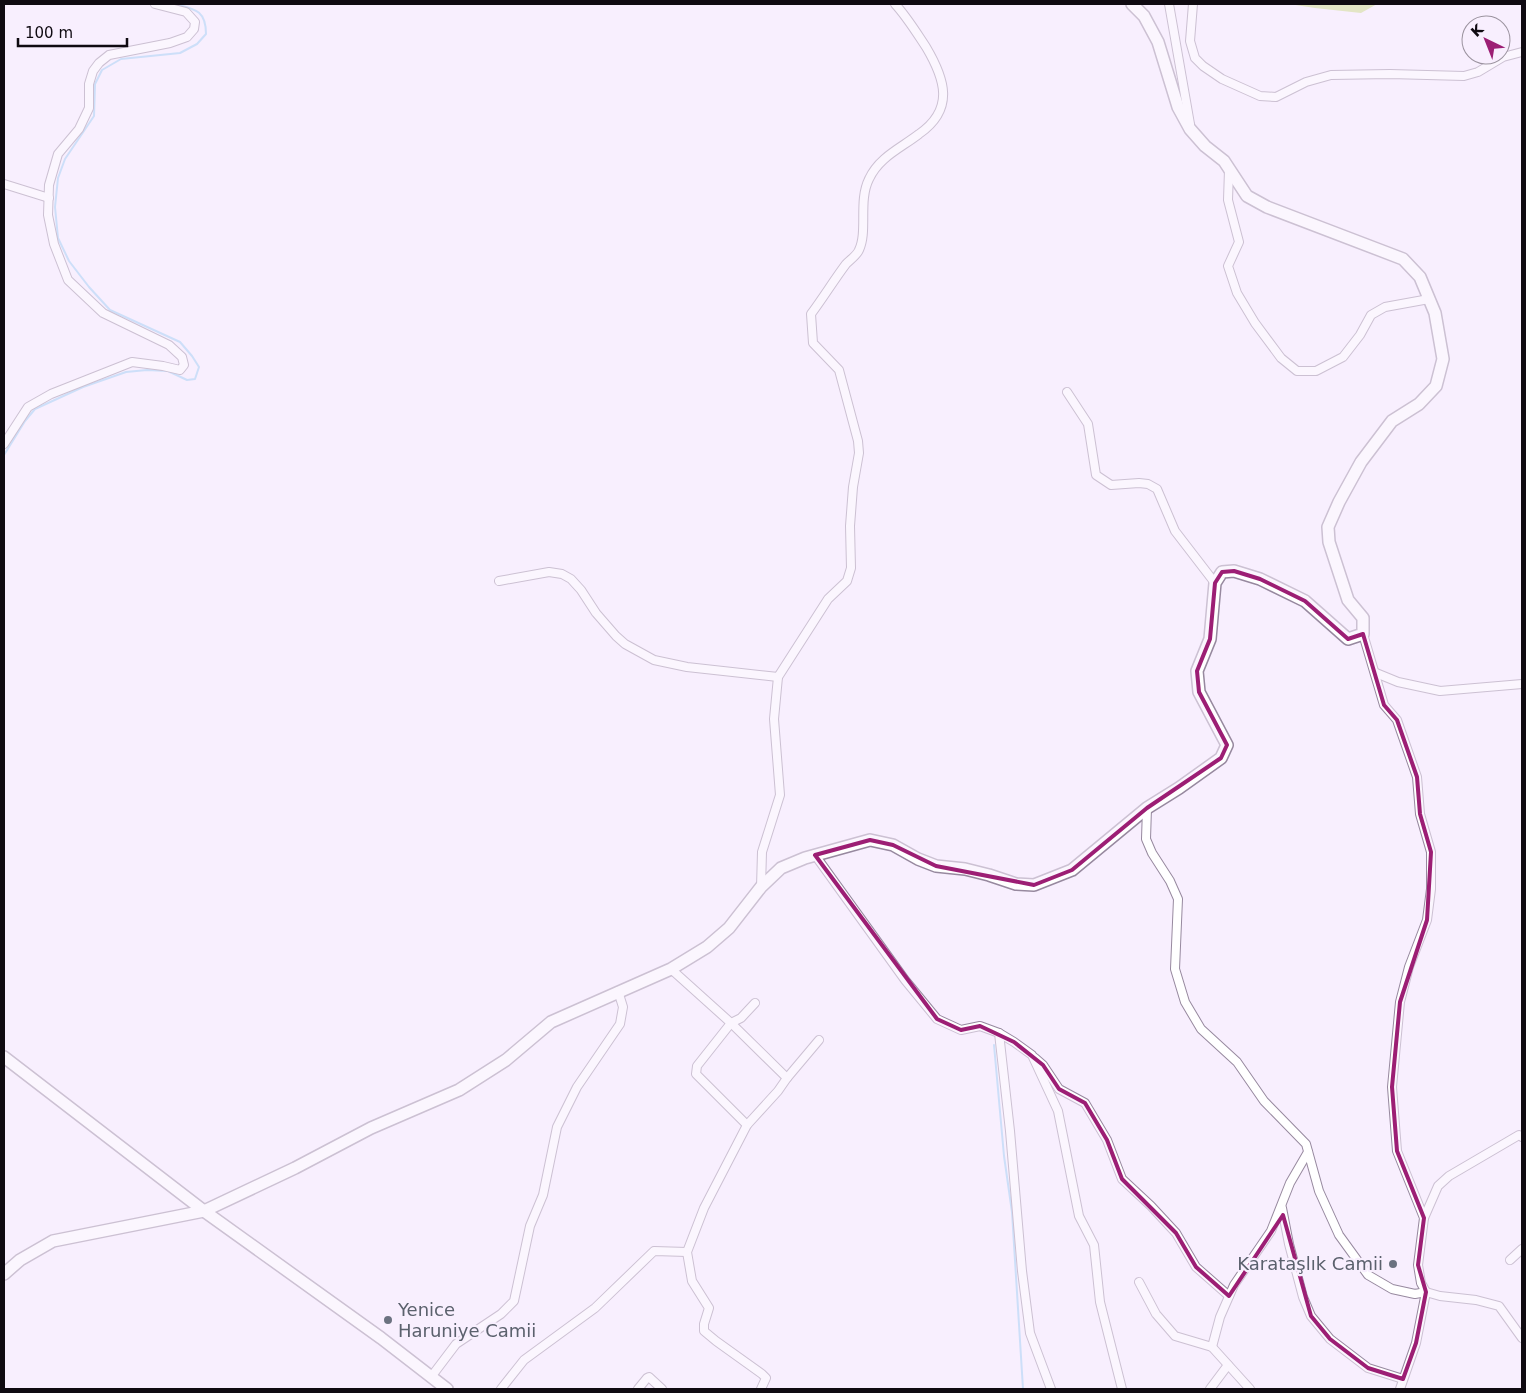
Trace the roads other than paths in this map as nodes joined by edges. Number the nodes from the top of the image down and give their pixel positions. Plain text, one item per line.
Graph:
1 (155, 4) edge
2 (895, 4) edge
3 (1132, 4) edge
4 (1169, 4) edge
5 (1193, 4) edge
6 (1522, 52) edge
7 (1190, 129) junction
8 (1230, 170) junction
9 (4, 184) edge
10 (49, 198) junction
11 (1429, 299) junction
12 (1067, 392) dead end
13 (4, 444) edge
14 (499, 581) dead end
15 (1215, 583) junction
16 (1363, 634) junction
17 (1376, 673) junction
18 (778, 677) junction
19 (1522, 684) edge
20 (1147, 808) junction
21 (815, 855) junction
22 (761, 887) junction
23 (672, 968) junction
24 (618, 992) junction
25 (755, 1003) dead end
26 (731, 1023) junction
27 (999, 1033) junction
28 (819, 1040) dead end
29 (1032, 1056) junction
30 (4, 1058) edge
31 (787, 1078) junction
32 (747, 1125) junction
33 (1522, 1137) edge
34 (1308, 1152) junction
35 (1282, 1208) junction
36 (204, 1211) junction
37 (1424, 1218) junction
38 (1522, 1249) edge
39 (687, 1252) junction
40 (1510, 1260) dead end
41 (4, 1274) edge
42 (1138, 1282) dead end
43 (1426, 1292) junction
44 (1229, 1296) junction
45 (1522, 1338) edge
46 (1212, 1347) junction
47 (1228, 1365) junction
48 (431, 1377) junction
49 (1403, 1379) junction
50 (447, 1389) edge
51 (501, 1389) edge
52 (638, 1389) edge
53 (662, 1389) edge
54 (761, 1389) edge
55 (1051, 1389) edge
56 (1122, 1389) edge
57 (1210, 1389) edge
58 (1250, 1389) edge
59 (1400, 1389) edge

1 - 10 street
2 - 18 street
3 - 7 street
4 - 7 street
5 - 6 street
7 - 8 street
8 - 11 street
8 - 11 street
9 - 10 street
10 - 13 street
11 - 16 street
12 - 15 street
14 - 18 street
15 - 16 street
15 - 20 street
16 - 17 street
17 - 19 street
17 - 37 street
18 - 22 street
20 - 21 street
20 - 34 street
21 - 22 street
21 - 27 street
22 - 23 street
23 - 24 street
23 - 26 street
24 - 36 street
24 - 48 street
25 - 26 street
26 - 31 street
26 - 32 street
27 - 29 street
27 - 55 street
28 - 31 street
29 - 44 street
29 - 56 street
30 - 36 street
31 - 32 street
32 - 39 street
33 - 37 street
34 - 35 street
34 - 43 street
35 - 44 street
35 - 49 street
36 - 41 street
36 - 48 street
37 - 43 street
38 - 40 street
39 - 51 street
39 - 54 street
42 - 46 street
43 - 45 street
43 - 49 street
44 - 46 street
46 - 47 street
47 - 57 street
47 - 58 street
48 - 50 street
49 - 59 street
52 - 53 street

